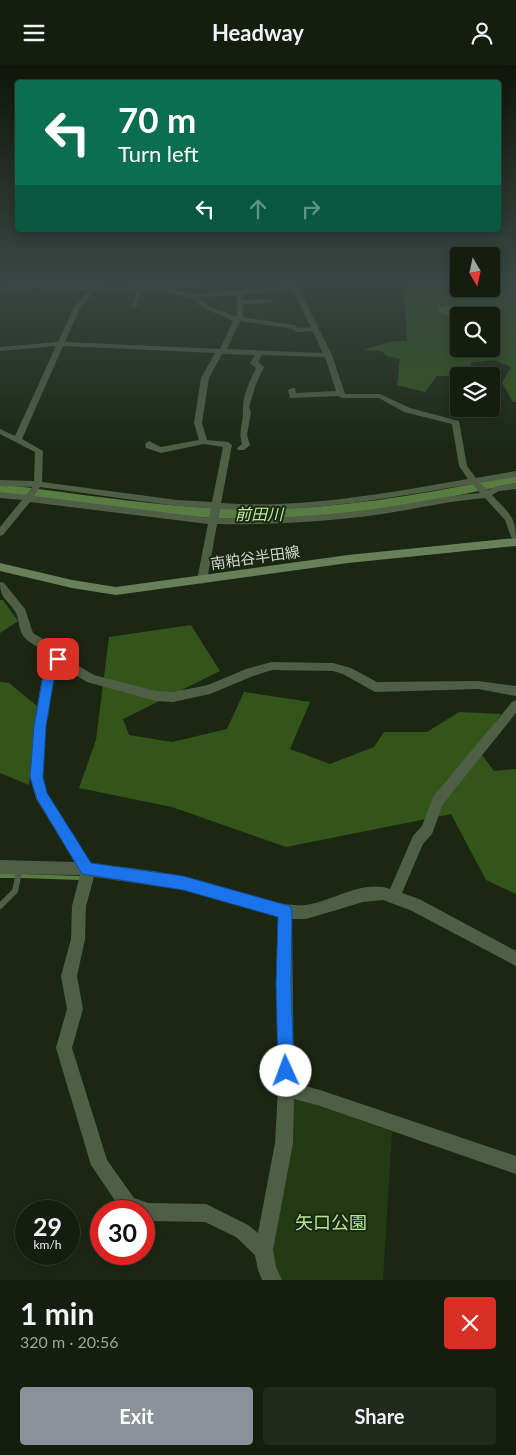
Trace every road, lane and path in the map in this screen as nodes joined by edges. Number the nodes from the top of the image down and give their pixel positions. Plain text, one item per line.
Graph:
1 (63, 338) edge
2 (228, 338) edge
3 (319, 338) edge
4 (60, 344) junction
5 (0, 349) edge
6 (220, 352) junction
7 (260, 353) junction
8 (328, 355) junction
9 (292, 390) dead end
10 (341, 393) junction
11 (0, 431) edge
12 (18, 439) junction
13 (204, 442) junction
14 (149, 444) dead end
15 (228, 445) junction
16 (516, 473) edge
17 (473, 480) junction
18 (0, 483) edge
19 (37, 485) junction
20 (516, 486) edge
21 (0, 495) edge
22 (486, 495) junction
23 (28, 500) junction
24 (215, 506) junction
25 (212, 519) junction
26 (0, 533) edge
27 (516, 537) edge
28 (516, 542) edge
29 (0, 567) edge
30 (202, 580) junction
31 (0, 586) edge
32 (58, 659) junction
33 (516, 691) edge
34 (516, 705) edge
35 (0, 867) edge
36 (20, 867) junction
37 (87, 869) junction
38 (394, 896) junction
39 (0, 906) edge
40 (285, 911) junction
41 (516, 959) edge
42 (286, 1089) junction
43 (516, 1165) edge
44 (264, 1250) junction
45 (273, 1280) edge

1 - 4 street
2 - 6 street
3 - 8 street
4 - 5 street
4 - 6 street
4 - 12 street
6 - 7 street
6 - 13 street
7 - 8 street
7 - 15 street
8 - 10 street
9 - 10 street
10 - 17 street
11 - 12 street
12 - 19 street
13 - 14 street
13 - 15 street
15 - 24 street
16 - 17 street
17 - 22 street
17 - 24 street
18 - 19 street
19 - 23 street
19 - 24 street
20 - 22 street
21 - 23 street
22 - 25 street
22 - 27 street
23 - 25 street
23 - 26 street
24 - 25 street
25 - 30 street
28 - 30 main road, 南粕谷半田線
29 - 30 main road, 南粕谷半田線
31 - 32 street
32 - 33 street
32 - 37 street
34 - 38 street
35 - 36 street
36 - 37 street
36 - 39 lane
37 - 40 street
37 - 44 street
38 - 40 street
38 - 41 street
40 - 42 street
42 - 43 street
42 - 44 street
44 - 45 street

